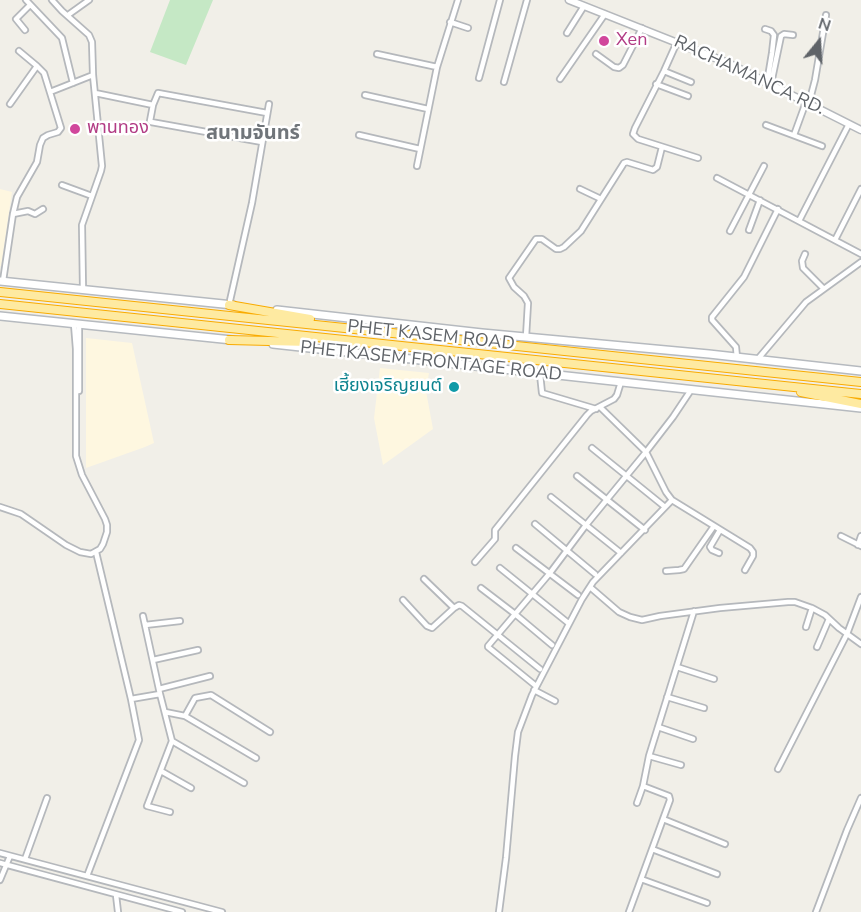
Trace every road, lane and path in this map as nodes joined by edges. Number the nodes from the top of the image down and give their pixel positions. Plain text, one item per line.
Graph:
1 (52, 0) edge
2 (89, 0) edge
3 (458, 0) edge
4 (500, 0) edge
5 (527, 0) edge
6 (569, 0) edge
7 (28, 2) edge
8 (584, 6) junction
9 (605, 14) junction
10 (68, 15) junction
11 (826, 15) dead end
12 (450, 22) junction
13 (468, 28) dead end
14 (642, 28) junction
15 (765, 29) dead end
16 (25, 30) dead end
17 (567, 33) dead end
18 (794, 35) dead end
19 (677, 42) junction
20 (19, 51) dead end
21 (377, 54) dead end
22 (596, 54) dead end
23 (37, 66) junction
24 (437, 67) junction
25 (664, 71) junction
26 (93, 75) junction
27 (479, 78) dead end
28 (560, 79) dead end
29 (504, 82) dead end
30 (691, 82) dead end
31 (73, 83) junction
32 (769, 83) junction
33 (656, 84) junction
34 (50, 92) junction
35 (95, 93) junction
36 (365, 95) dead end
37 (688, 96) dead end
38 (808, 102) junction
39 (10, 104) dead end
40 (269, 104) dead end
41 (153, 105) junction
42 (428, 108) junction
43 (267, 112) junction
44 (849, 123) junction
45 (766, 125) dead end
46 (861, 130) edge
47 (359, 135) dead end
48 (794, 135) junction
49 (262, 142) junction
50 (822, 146) dead end
51 (662, 147) junction
52 (420, 149) junction
53 (698, 158) dead end
54 (417, 166) dead end
55 (764, 166) dead end
56 (717, 178) dead end
57 (62, 185) dead end
58 (580, 189) dead end
59 (861, 189) edge
60 (748, 194) junction
61 (92, 196) junction
62 (601, 199) junction
63 (760, 200) junction
64 (43, 209) dead end
65 (778, 210) junction
66 (14, 214) junction
67 (799, 221) junction
68 (749, 230) dead end
69 (730, 231) dead end
70 (835, 240) junction
71 (805, 254) dead end
72 (861, 254) edge
73 (861, 262) edge
74 (2, 281) edge
75 (824, 289) junction
76 (82, 290) junction
77 (0, 292) edge
78 (0, 304) edge
79 (229, 305) junction
80 (0, 316) edge
81 (77, 325) junction
82 (365, 329) junction
83 (526, 337) junction
84 (228, 340) junction
85 (364, 343) junction
86 (737, 358) junction
87 (757, 360) junction
88 (861, 370) edge
89 (540, 374) junction
90 (621, 382) junction
91 (861, 382) edge
92 (784, 386) junction
93 (691, 390) junction
94 (861, 394) edge
95 (861, 406) edge
96 (598, 408) junction
97 (592, 448) dead end
98 (646, 452) junction
99 (577, 476) dead end
100 (626, 476) junction
101 (551, 497) dead end
102 (608, 500) junction
103 (672, 500) junction
104 (0, 507) edge
105 (665, 507) junction
106 (536, 524) dead end
107 (586, 525) junction
108 (714, 526) junction
109 (645, 530) junction
110 (720, 530) junction
111 (841, 536) dead end
112 (861, 536) edge
113 (859, 545) edge
114 (516, 548) dead end
115 (567, 550) junction
116 (96, 552) junction
117 (621, 553) junction
118 (718, 553) dead end
119 (475, 562) dead end
120 (500, 568) dead end
121 (745, 570) dead end
122 (666, 571) dead end
123 (550, 573) junction
124 (595, 574) dead end
125 (424, 579) dead end
126 (590, 587) junction
127 (481, 588) dead end
128 (531, 593) junction
129 (578, 595) dead end
130 (861, 597) edge
131 (402, 600) dead end
132 (454, 608) junction
133 (812, 608) junction
134 (694, 611) junction
135 (515, 614) junction
136 (143, 616) dead end
137 (829, 619) junction
138 (180, 621) dead end
139 (567, 622) dead end
140 (145, 625) junction
141 (806, 627) dead end
142 (847, 634) junction
143 (498, 635) junction
144 (861, 644) edge
145 (552, 645) dead end
146 (817, 646) dead end
147 (198, 650) dead end
148 (153, 660) junction
149 (677, 667) junction
150 (540, 669) dead end
151 (210, 676) dead end
152 (714, 679) dead end
153 (535, 688) junction
154 (160, 692) junction
155 (667, 697) junction
156 (131, 699) junction
157 (555, 701) dead end
158 (704, 708) dead end
159 (165, 712) junction
160 (185, 716) junction
161 (658, 727) junction
162 (270, 732) dead end
163 (693, 739) dead end
164 (172, 741) junction
165 (649, 756) junction
166 (256, 758) dead end
167 (681, 765) dead end
168 (778, 769) dead end
169 (161, 771) junction
170 (244, 783) dead end
171 (643, 786) junction
172 (191, 788) dead end
173 (47, 798) dead end
174 (861, 798) edge
175 (637, 803) dead end
176 (170, 812) dead end
177 (663, 819) junction
178 (725, 844) dead end
179 (652, 849) junction
180 (0, 853) edge
181 (9, 860) junction
182 (25, 860) junction
183 (0, 863) edge
184 (717, 874) dead end
185 (87, 876) junction
186 (641, 879) junction
187 (0, 880) edge
188 (112, 889) junction
189 (707, 903) dead end
190 (118, 912) edge
191 (180, 912) edge
192 (222, 912) edge
193 (499, 912) edge
194 (629, 912) edge
195 (816, 912) edge

1 - 10 street
2 - 10 street
3 - 12 street
4 - 27 street
5 - 29 street
6 - 8 street, RACHAMANCA RD.
7 - 16 street
7 - 31 street
8 - 9 street, RACHAMANCA RD.
8 - 17 street
9 - 14 street, RACHAMANCA RD.
9 - 28 street
10 - 26 street
11 - 38 street
12 - 13 street
12 - 24 street
14 - 19 street, RACHAMANCA RD.
14 - 22 street
15 - 32 street
18 - 32 street
19 - 25 street
19 - 32 street, RACHAMANCA RD.
20 - 23 street
21 - 24 street
23 - 34 street
23 - 39 street
24 - 42 street
25 - 30 street
25 - 33 street
26 - 31 street
26 - 35 street
31 - 34 street
32 - 38 street, RACHAMANCA RD.
33 - 37 street
33 - 51 street
34 - 66 street
35 - 41 street
35 - 61 street
36 - 42 street
38 - 44 street, RACHAMANCA RD.
38 - 48 street
40 - 43 street
41 - 43 street
41 - 49 street
42 - 52 street
43 - 49 street
44 - 46 street, RACHAMANCA RD.
44 - 67 street
45 - 48 street
47 - 52 street
48 - 50 street
49 - 79 street
51 - 53 street
51 - 62 street
52 - 54 street
55 - 60 street
56 - 60 street
57 - 61 street
58 - 62 street
59 - 70 street
60 - 63 street
60 - 69 street
61 - 76 street
62 - 83 street
63 - 65 street
63 - 68 street
64 - 66 street
65 - 67 street
65 - 86 street
66 - 74 street
67 - 70 street
70 - 72 street
71 - 75 street
73 - 75 street
74 - 76 main road, PHETKASEM FRONTAGE ROAD
75 - 87 street
76 - 79 main road, PHETKASEM FRONTAGE ROAD
77 - 82 highway, PHET KASEM ROAD
78 - 85 highway, PHET KASEM ROAD
79 - 82 highway
79 - 83 main road, PHETKASEM FRONTAGE ROAD
80 - 81 main road, PHETKASEM FRONTAGE ROAD
81 - 84 main road, PHETKASEM FRONTAGE ROAD
81 - 116 street
82 - 91 highway, PHET KASEM ROAD
83 - 86 main road, PHETKASEM FRONTAGE ROAD
84 - 85 highway
84 - 89 main road, PHETKASEM FRONTAGE ROAD
85 - 92 highway, PHET KASEM ROAD
86 - 87 main road, PHETKASEM FRONTAGE ROAD
87 - 88 main road, PHETKASEM FRONTAGE ROAD
89 - 90 main road, PHETKASEM FRONTAGE ROAD
89 - 96 street
90 - 93 main road, PHETKASEM FRONTAGE ROAD
90 - 96 street
92 - 94 highway, PHET KASEM ROAD
92 - 95 highway
93 - 95 main road, PHETKASEM FRONTAGE ROAD
93 - 98 street
96 - 98 street
96 - 119 street
97 - 100 street
98 - 100 street
98 - 103 street
99 - 102 street
100 - 102 street
100 - 105 street
101 - 107 street
102 - 107 street
102 - 109 street
103 - 105 street
103 - 108 street
104 - 116 street
105 - 109 street
106 - 115 street
107 - 115 street
107 - 117 street
108 - 110 street
108 - 122 street
109 - 117 street
110 - 118 street
110 - 121 street
111 - 113 street
112 - 113 street
114 - 123 street
115 - 123 street
115 - 124 street
116 - 156 street
117 - 126 street
120 - 128 street
123 - 128 street
123 - 129 street
125 - 132 street
126 - 134 street
126 - 153 street
127 - 135 street
128 - 135 street
128 - 139 street
130 - 142 street
131 - 132 street
132 - 143 street
133 - 134 street
133 - 137 street
133 - 141 street
134 - 149 street
135 - 143 street
135 - 145 street
136 - 140 street
137 - 142 street
137 - 146 street
138 - 140 street
140 - 148 street
142 - 144 street
142 - 168 street
143 - 150 street
143 - 153 street
147 - 148 street
148 - 154 street
149 - 152 street
149 - 155 street
151 - 154 street
153 - 157 street
153 - 193 street
154 - 156 street
154 - 159 street
155 - 158 street
155 - 161 street
156 - 185 street
159 - 160 street
159 - 164 street
160 - 162 street
160 - 166 street
161 - 163 street
161 - 165 street
164 - 169 street
164 - 170 street
165 - 167 street
165 - 171 street
169 - 172 street
169 - 176 street
171 - 175 street
171 - 177 street
173 - 182 street
174 - 195 street
177 - 178 street
177 - 179 street
179 - 184 street
179 - 186 street
180 - 181 street
181 - 182 street
181 - 183 street
181 - 187 street
181 - 188 street
182 - 185 street
185 - 188 street
186 - 189 street
186 - 194 street
188 - 190 street
188 - 191 street
188 - 192 street

